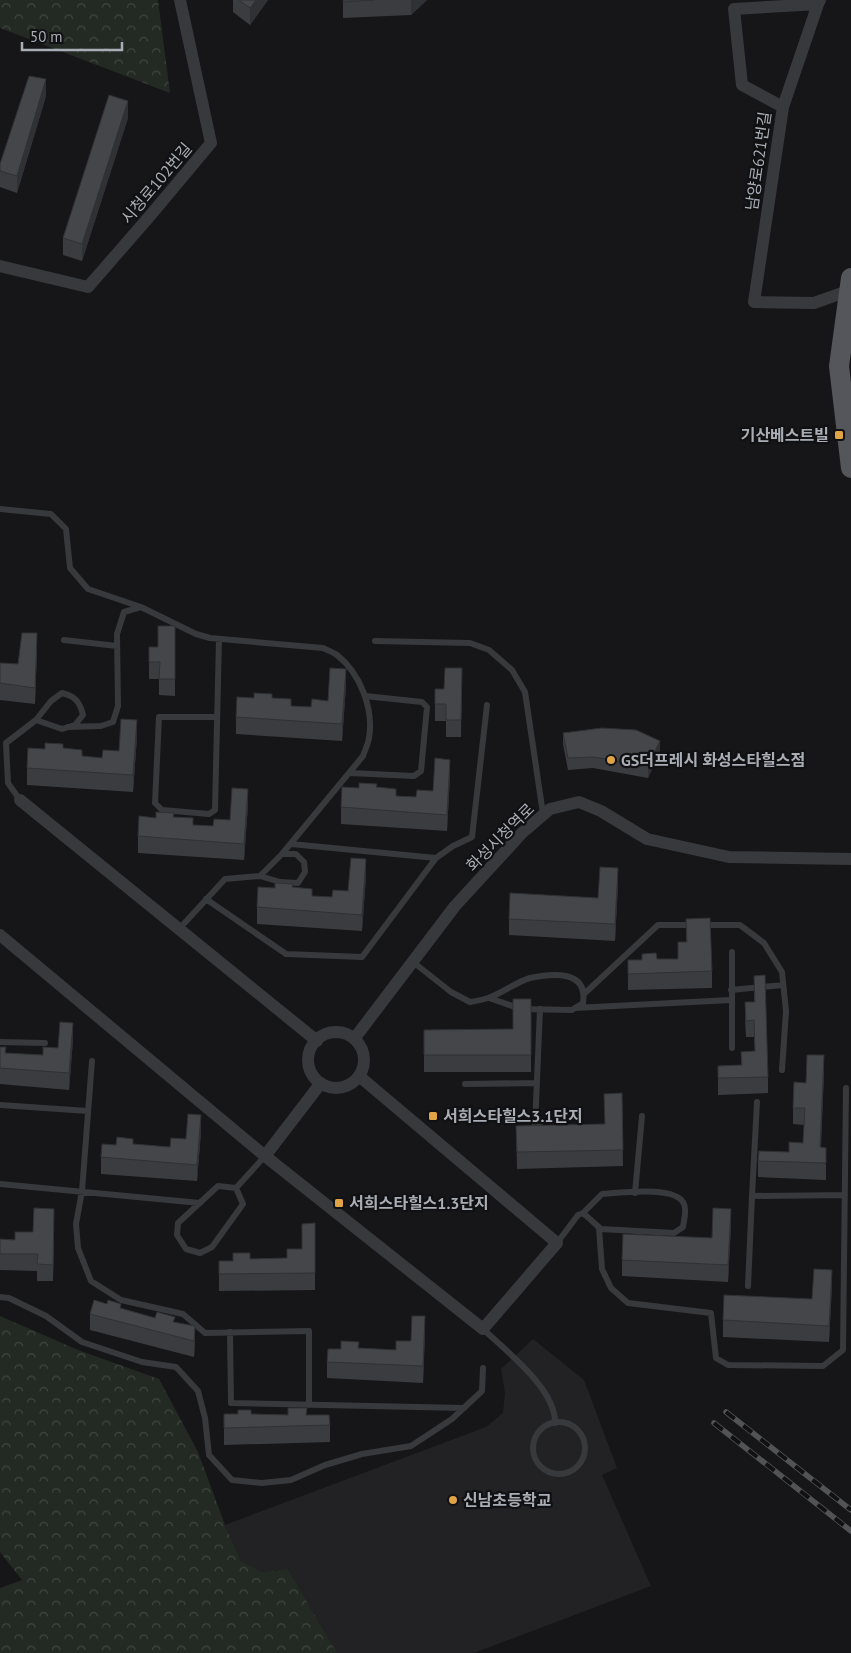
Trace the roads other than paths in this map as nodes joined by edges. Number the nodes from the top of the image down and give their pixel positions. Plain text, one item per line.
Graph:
1 (180, 0) edge
2 (819, 2) edge
3 (783, 107) junction
4 (0, 266) edge
5 (850, 287) edge
6 (850, 441) edge
7 (851, 468) edge
8 (0, 509) edge
9 (141, 607) junction
10 (219, 639) junction
11 (64, 640) dead end
12 (375, 641) dead end
13 (117, 646) junction
14 (365, 696) junction
15 (487, 705) dead end
16 (216, 718) junction
17 (36, 720) junction
18 (68, 727) junction
19 (350, 772) junction
20 (20, 800) joint
21 (543, 815) junction
22 (291, 844) junction
23 (282, 854) junction
24 (436, 858) junction
25 (851, 859) edge
26 (260, 876) junction
27 (206, 899) junction
28 (179, 929) junction
29 (0, 935) edge
30 (732, 952) dead end
31 (413, 962) junction
32 (783, 985) junction
33 (731, 990) junction
34 (584, 994) junction
35 (489, 998) junction
36 (731, 1000) junction
37 (574, 1008) junction
38 (540, 1010) junction
39 (354, 1039) junction
40 (316, 1041) junction
41 (0, 1042) edge
42 (45, 1043) dead end
43 (732, 1048) dead end
44 (92, 1061) dead end
45 (782, 1070) dead end
46 (359, 1076) junction
47 (537, 1082) junction
48 (321, 1084) junction
49 (465, 1084) dead end
50 (846, 1088) dead end
51 (757, 1102) dead end
52 (0, 1105) edge
53 (88, 1111) junction
54 (642, 1116) dead end
55 (552, 1126) edge
56 (265, 1156) junction
57 (0, 1184) edge
58 (236, 1188) junction
59 (82, 1191) junction
60 (635, 1193) junction
61 (845, 1195) junction
62 (752, 1196) junction
63 (200, 1203) junction
64 (583, 1213) junction
65 (599, 1228) junction
66 (557, 1242) junction
67 (748, 1286) dead end
68 (0, 1297) edge
69 (483, 1329) junction
70 (230, 1332) junction
71 (483, 1368) dead end
72 (309, 1404) junction
73 (464, 1408) junction
74 (555, 1423) junction

1 - 4 street, 시청로102번길
2 - 3 street
2 - 3 street, 남양로621번길
3 - 5 street, 남양로621번길
5 - 6 main road
6 - 7 main road
8 - 9 lane
9 - 10 lane
9 - 13 lane
10 - 14 lane
10 - 16 lane
11 - 13 lane
12 - 21 lane
13 - 18 lane
14 - 19 lane
14 - 19 lane
15 - 24 lane
16 - 16 lane
17 - 18 lane
17 - 18 lane
17 - 20 lane
19 - 22 lane
20 - 28 street
21 - 25 street, 화성시청역로
21 - 31 street, 화성시청역로
22 - 23 lane
22 - 24 lane
23 - 26 lane
23 - 26 lane
24 - 27 lane
26 - 27 lane
27 - 28 lane
28 - 40 street
29 - 56 street
30 - 33 lane
31 - 35 lane
31 - 39 street, 화성시청역로
32 - 33 lane
32 - 34 lane
32 - 45 lane
33 - 36 lane
34 - 35 lane
34 - 37 lane
35 - 38 lane
36 - 37 lane
36 - 43 lane
37 - 38 lane
38 - 47 lane
39 - 40 street
39 - 46 street
40 - 48 street
41 - 42 lane
44 - 53 lane
46 - 48 street
46 - 66 street
47 - 49 lane
47 - 55 lane
48 - 56 street
50 - 61 lane
51 - 62 lane
52 - 53 lane
53 - 59 lane
54 - 60 lane
56 - 58 lane
56 - 69 street
57 - 59 lane
58 - 63 lane
58 - 63 lane
59 - 63 lane
59 - 70 lane
60 - 64 lane
60 - 65 lane
61 - 62 lane
61 - 65 lane
62 - 67 lane
64 - 65 lane
64 - 66 lane
66 - 69 street
68 - 73 lane
69 - 74 lane
70 - 72 lane
70 - 72 lane
71 - 73 lane
72 - 73 lane
74 - 74 lane

